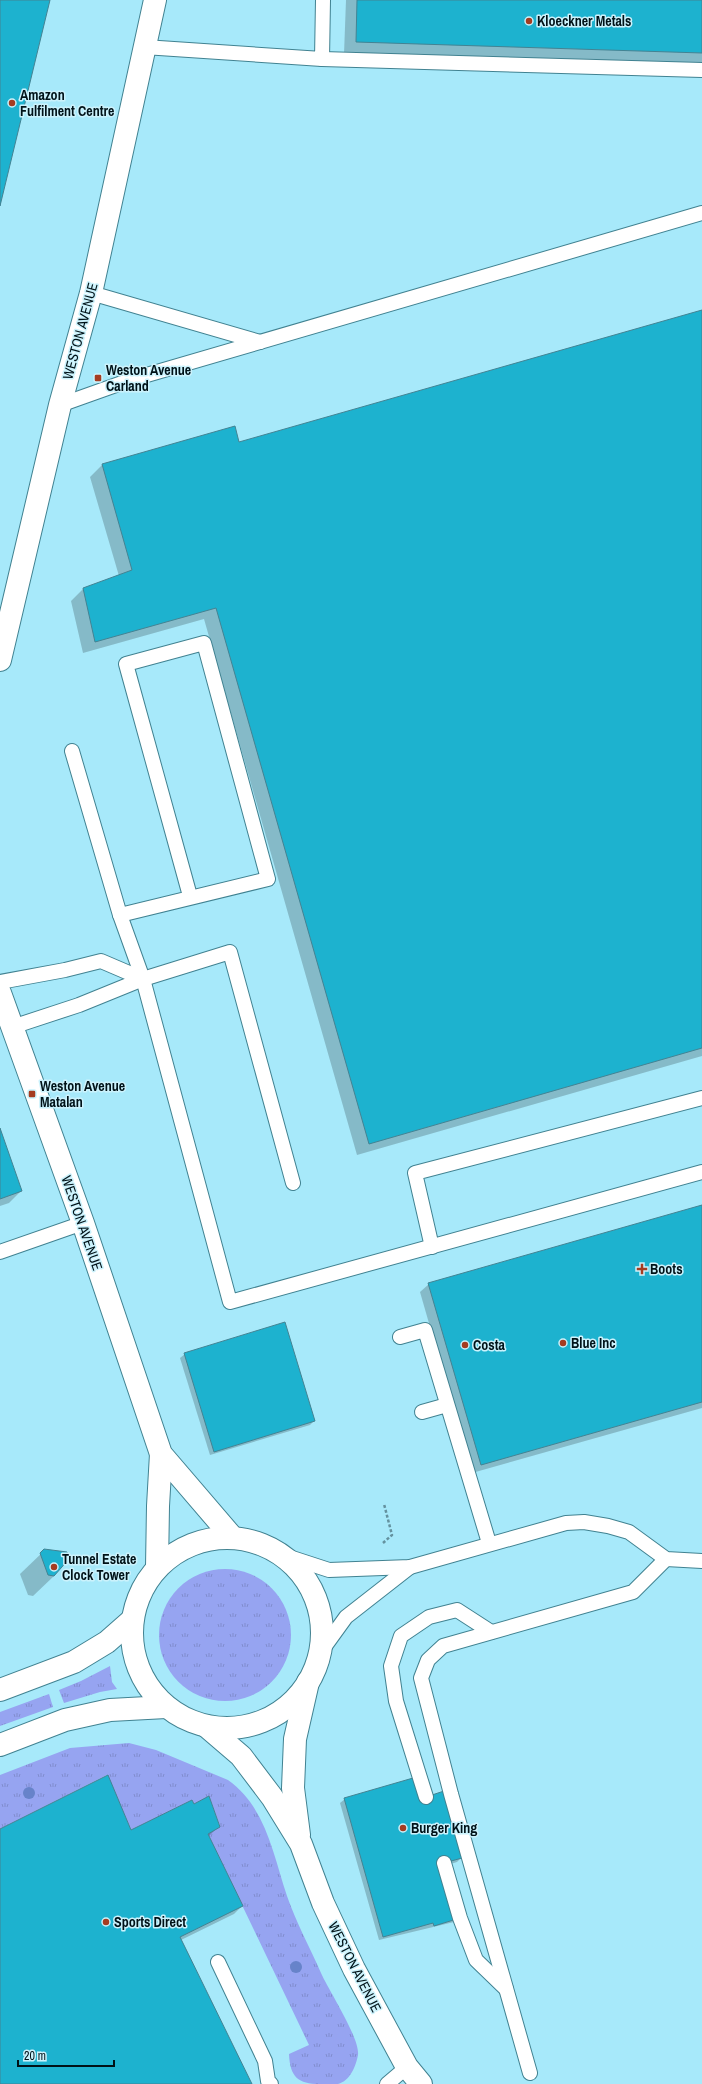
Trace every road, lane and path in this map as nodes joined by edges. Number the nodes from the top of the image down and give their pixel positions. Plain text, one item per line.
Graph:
1 (155, 0) edge
2 (323, 0) edge
3 (144, 47) junction
4 (322, 59) junction
5 (702, 70) edge
6 (702, 213) edge
7 (91, 293) junction
8 (260, 342) junction
9 (60, 405) junction
10 (0, 660) edge
11 (72, 751) dead end
12 (190, 896) junction
13 (120, 915) junction
14 (143, 979) junction
15 (0, 982) edge
16 (0, 994) edge
17 (12, 1027) junction
18 (702, 1098) edge
19 (702, 1172) edge
20 (293, 1183) dead end
21 (83, 1223) junction
22 (432, 1247) junction
23 (0, 1252) edge
24 (400, 1337) dead end
25 (447, 1405) junction
26 (422, 1412) dead end
27 (161, 1454) junction
28 (384, 1504) dead end
29 (233, 1538) junction
30 (489, 1543) junction
31 (378, 1548) dead end
32 (280, 1554) junction
33 (666, 1559) junction
34 (702, 1561) edge
35 (410, 1567) junction
36 (158, 1568) junction
37 (132, 1620) junction
38 (491, 1632) junction
39 (320, 1653) junction
40 (308, 1682) junction
41 (0, 1690) edge
42 (166, 1707) junction
43 (206, 1726) junction
44 (0, 1745) edge
45 (426, 1797) dead end
46 (301, 1844) junction
47 (444, 1863) dead end
48 (218, 1962) dead end
49 (507, 1990) junction
50 (407, 2067) junction
51 (530, 2073) dead end
52 (271, 2084) edge
53 (387, 2084) edge
54 (421, 2084) edge

1 - 3 street, WESTON AVENUE
2 - 4 lane
3 - 4 lane
3 - 7 street, WESTON AVENUE
4 - 5 lane
6 - 8 lane
7 - 8 lane
7 - 9 street, WESTON AVENUE
8 - 9 lane
9 - 10 street, WESTON AVENUE
11 - 13 lane
12 - 12 lane
12 - 13 lane
13 - 14 lane
14 - 15 lane
14 - 17 lane
14 - 20 lane
14 - 22 lane
16 - 17 street, WESTON AVENUE
17 - 21 street, WESTON AVENUE
18 - 22 lane
19 - 22 lane
21 - 23 lane
21 - 27 street, WESTON AVENUE
24 - 25 lane
25 - 26 lane
25 - 30 lane
27 - 29 street, WESTON AVENUE
27 - 36 street, WESTON AVENUE
28 - 31 path
29 - 32 street
29 - 36 street
30 - 33 lane
30 - 35 lane
32 - 35 lane
32 - 39 street
33 - 34 lane
33 - 38 lane
35 - 39 lane
36 - 37 street
37 - 41 street
37 - 42 street
38 - 45 lane
38 - 49 lane
39 - 40 street
40 - 43 street
40 - 46 street, WESTON AVENUE
42 - 43 street
42 - 44 street
43 - 46 street, WESTON AVENUE
46 - 50 street, WESTON AVENUE
47 - 49 lane
48 - 52 lane
49 - 51 lane
50 - 53 lane
50 - 54 street, WESTON AVENUE

